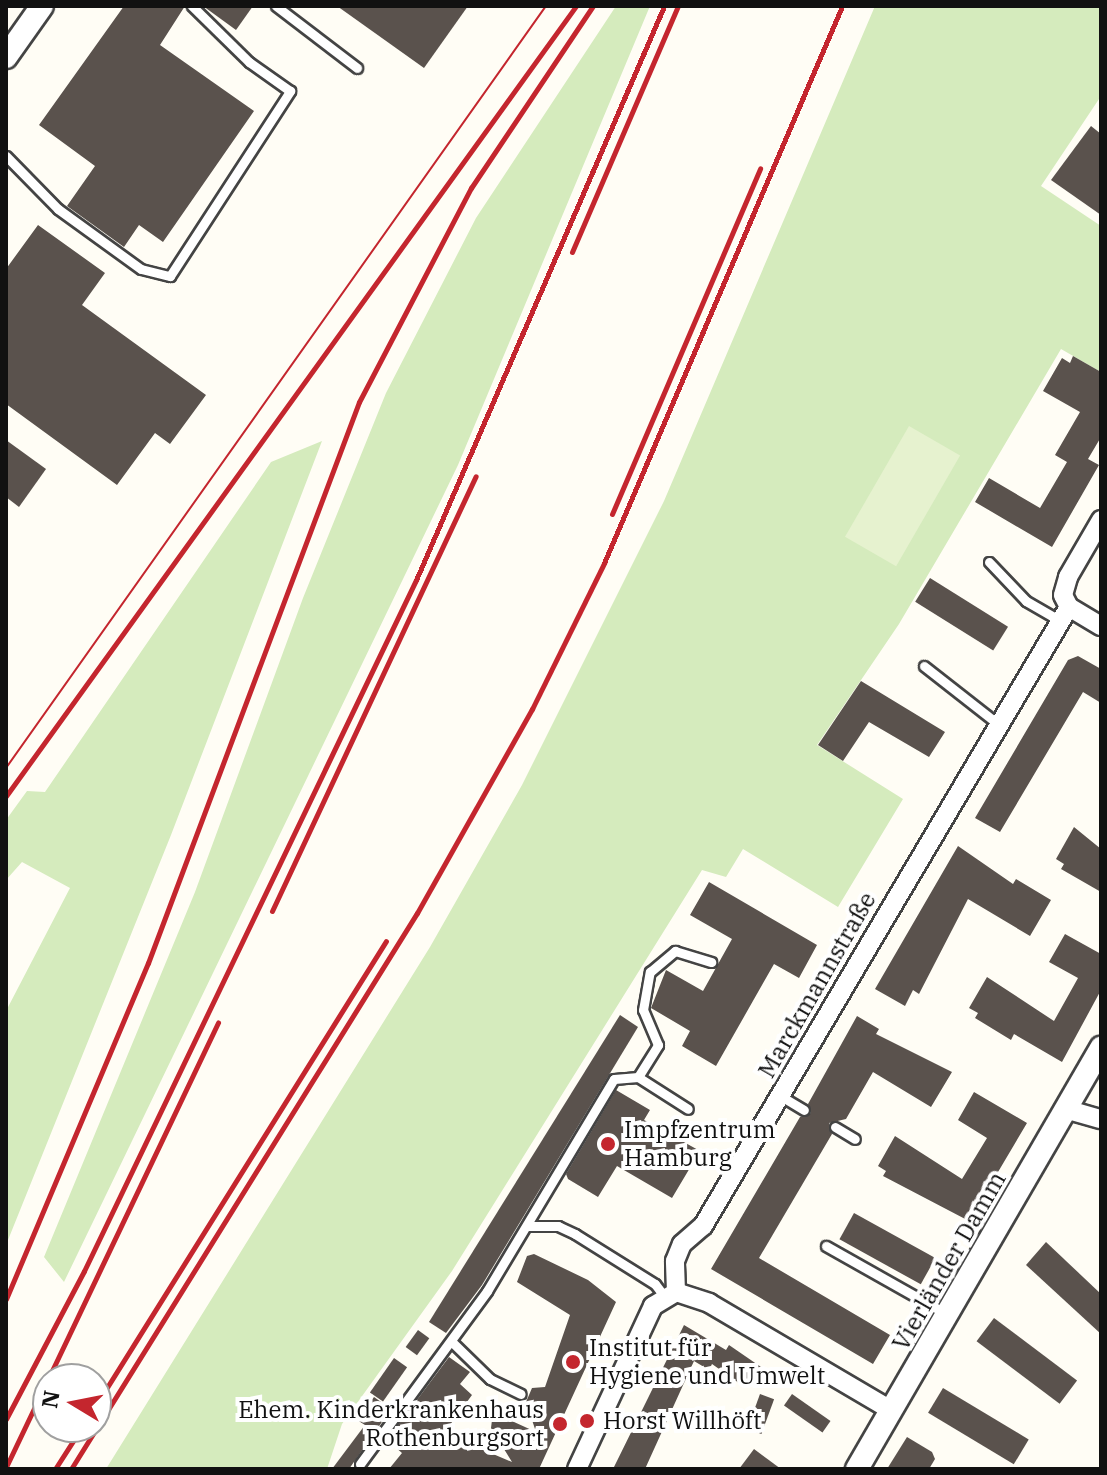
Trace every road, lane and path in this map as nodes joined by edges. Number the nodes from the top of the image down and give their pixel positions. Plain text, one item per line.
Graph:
1 (42, 6) edge
2 (192, 6) edge
3 (276, 6) edge
4 (6, 57) edge
5 (357, 68) dead end
6 (6, 156) edge
7 (1101, 520) edge
8 (989, 562) dead end
9 (1064, 613) junction
10 (1101, 626) edge
11 (924, 666) dead end
12 (998, 724) junction
13 (711, 962) dead end
14 (1101, 1048) edge
15 (638, 1077) junction
16 (779, 1095) junction
17 (688, 1109) dead end
18 (1065, 1109) junction
19 (804, 1110) dead end
20 (1101, 1119) edge
21 (835, 1127) dead end
22 (855, 1139) dead end
23 (528, 1226) junction
24 (826, 1246) dead end
25 (670, 1294) junction
26 (948, 1315) junction
27 (452, 1342) junction
28 (521, 1394) dead end
29 (891, 1410) junction
30 (361, 1467) edge
31 (577, 1469) edge
32 (857, 1469) edge

1 - 4 street
2 - 6 lane
3 - 5 lane
7 - 9 street, Marckmannstraße
8 - 9 lane
9 - 10 street
9 - 12 street, Marckmannstraße
11 - 12 lane
12 - 16 street, Marckmannstraße
13 - 15 lane
14 - 18 street, Vierländer Damm
15 - 17 lane
15 - 23 lane
16 - 19 lane
16 - 25 street, Marckmannstraße
18 - 20 street
18 - 26 street, Vierländer Damm
21 - 22 lane
23 - 25 lane
23 - 27 lane
24 - 26 lane
25 - 29 street
25 - 31 street, Marckmannstraße
26 - 29 street, Vierländer Damm
27 - 28 lane
27 - 30 lane
29 - 32 street, Vierländer Damm

